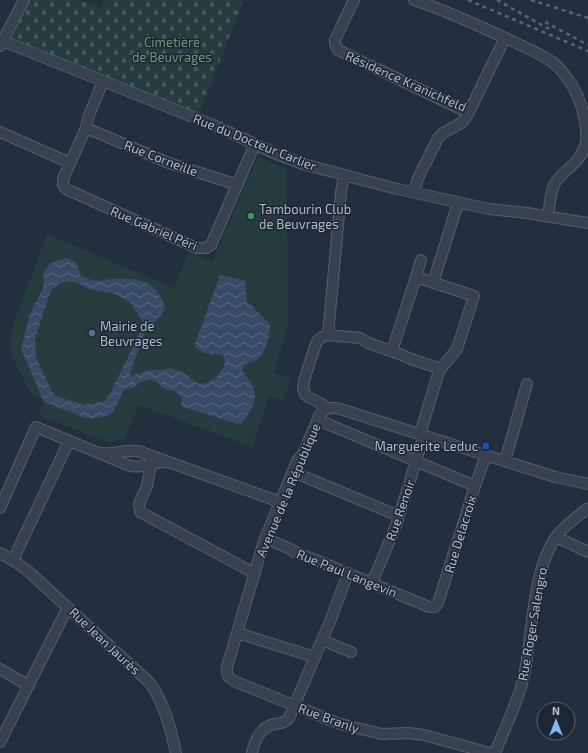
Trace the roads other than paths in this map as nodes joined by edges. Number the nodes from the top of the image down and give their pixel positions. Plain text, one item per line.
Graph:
1 (24, 0) edge
2 (354, 0) edge
3 (414, 0) edge
4 (505, 38) junction
5 (1, 43) edge
6 (103, 81) junction
7 (469, 113) junction
8 (86, 128) junction
9 (0, 132) edge
10 (255, 144) junction
11 (70, 163) junction
12 (344, 176) junction
13 (238, 185) junction
14 (414, 192) junction
15 (458, 202) junction
16 (548, 216) junction
17 (588, 223) edge
18 (421, 260) dead end
19 (416, 277) junction
20 (433, 283) junction
21 (328, 335) junction
22 (392, 351) junction
23 (441, 369) junction
24 (527, 384) dead end
25 (327, 409) junction
26 (318, 420) junction
27 (422, 434) junction
28 (69, 441) junction
29 (99, 452) junction
30 (486, 455) junction
31 (151, 460) junction
32 (416, 461) junction
33 (505, 461) junction
34 (293, 472) junction
35 (588, 484) edge
36 (475, 486) junction
37 (280, 502) junction
38 (0, 508) edge
39 (588, 508) edge
40 (399, 516) junction
41 (265, 538) junction
42 (556, 538) junction
43 (588, 552) edge
44 (0, 553) edge
45 (13, 560) junction
46 (254, 573) junction
47 (348, 573) junction
48 (372, 583) junction
49 (68, 607) junction
50 (430, 607) joint
51 (237, 633) junction
52 (322, 640) junction
53 (351, 652) dead end
54 (315, 656) junction
55 (227, 667) joint
56 (0, 669) edge
57 (29, 686) junction
58 (295, 706) junction
59 (0, 742) edge
60 (176, 753) edge
61 (252, 753) edge
62 (490, 753) edge
63 (495, 753) edge

1 - 5 street
2 - 7 street, Résidence Kranichfeld
3 - 4 street
4 - 7 street, Résidence Kranichfeld
4 - 16 street
5 - 6 street, Rue du Docteur Carlier
6 - 8 street
6 - 10 street, Rue du Docteur Carlier
7 - 14 street
8 - 11 street
8 - 13 street, Rue Corneille
9 - 11 street
10 - 12 street, Rue du Docteur Carlier
10 - 13 street, Rue Gabriel Péri
11 - 13 street, Rue Gabriel Péri
12 - 14 street, Rue du Docteur Carlier
12 - 21 street
14 - 15 street, Rue du Docteur Carlier
15 - 16 street, Rue du Docteur Carlier
15 - 20 street
16 - 17 street, Rue du Docteur Carlier
18 - 19 street
19 - 20 street
19 - 22 street
20 - 23 street
21 - 22 street
21 - 25 street
22 - 23 street
23 - 27 street, Rue Renoir
24 - 33 street
25 - 26 street, Avenue de la République
25 - 27 street
26 - 32 street
26 - 34 street, Avenue de la République
27 - 30 street
27 - 32 street, Rue Renoir
28 - 29 street
28 - 38 street
28 - 45 street
29 - 31 street
29 - 31 street
30 - 33 street
30 - 36 street, Rue Delacroix
31 - 37 street
31 - 46 street
32 - 36 street
32 - 40 street, Rue Renoir
33 - 35 street
34 - 37 street, Avenue de la République
34 - 40 street
36 - 50 street, Rue Delacroix
37 - 41 street, Avenue de la République
39 - 42 street, Rue Roger Salengro
40 - 48 street, Rue Renoir
41 - 46 street, Avenue de la République
41 - 47 street, Rue Paul Langevin
42 - 43 street
42 - 63 street, Rue Roger Salengro
44 - 45 street, Rue Jean Jaurès
45 - 49 street, Rue Jean Jaurès
46 - 51 street, Avenue de la République
47 - 48 street, Rue Paul Langevin
47 - 52 street
48 - 50 street, Rue Paul Langevin
49 - 57 street
49 - 60 street, Rue Jean Jaurès
51 - 54 street
51 - 55 street, Avenue de la République
52 - 53 street
52 - 54 street
54 - 58 street
55 - 58 street, Rue Branly
56 - 57 street
57 - 59 street
58 - 61 street
58 - 62 street, Rue Branly

